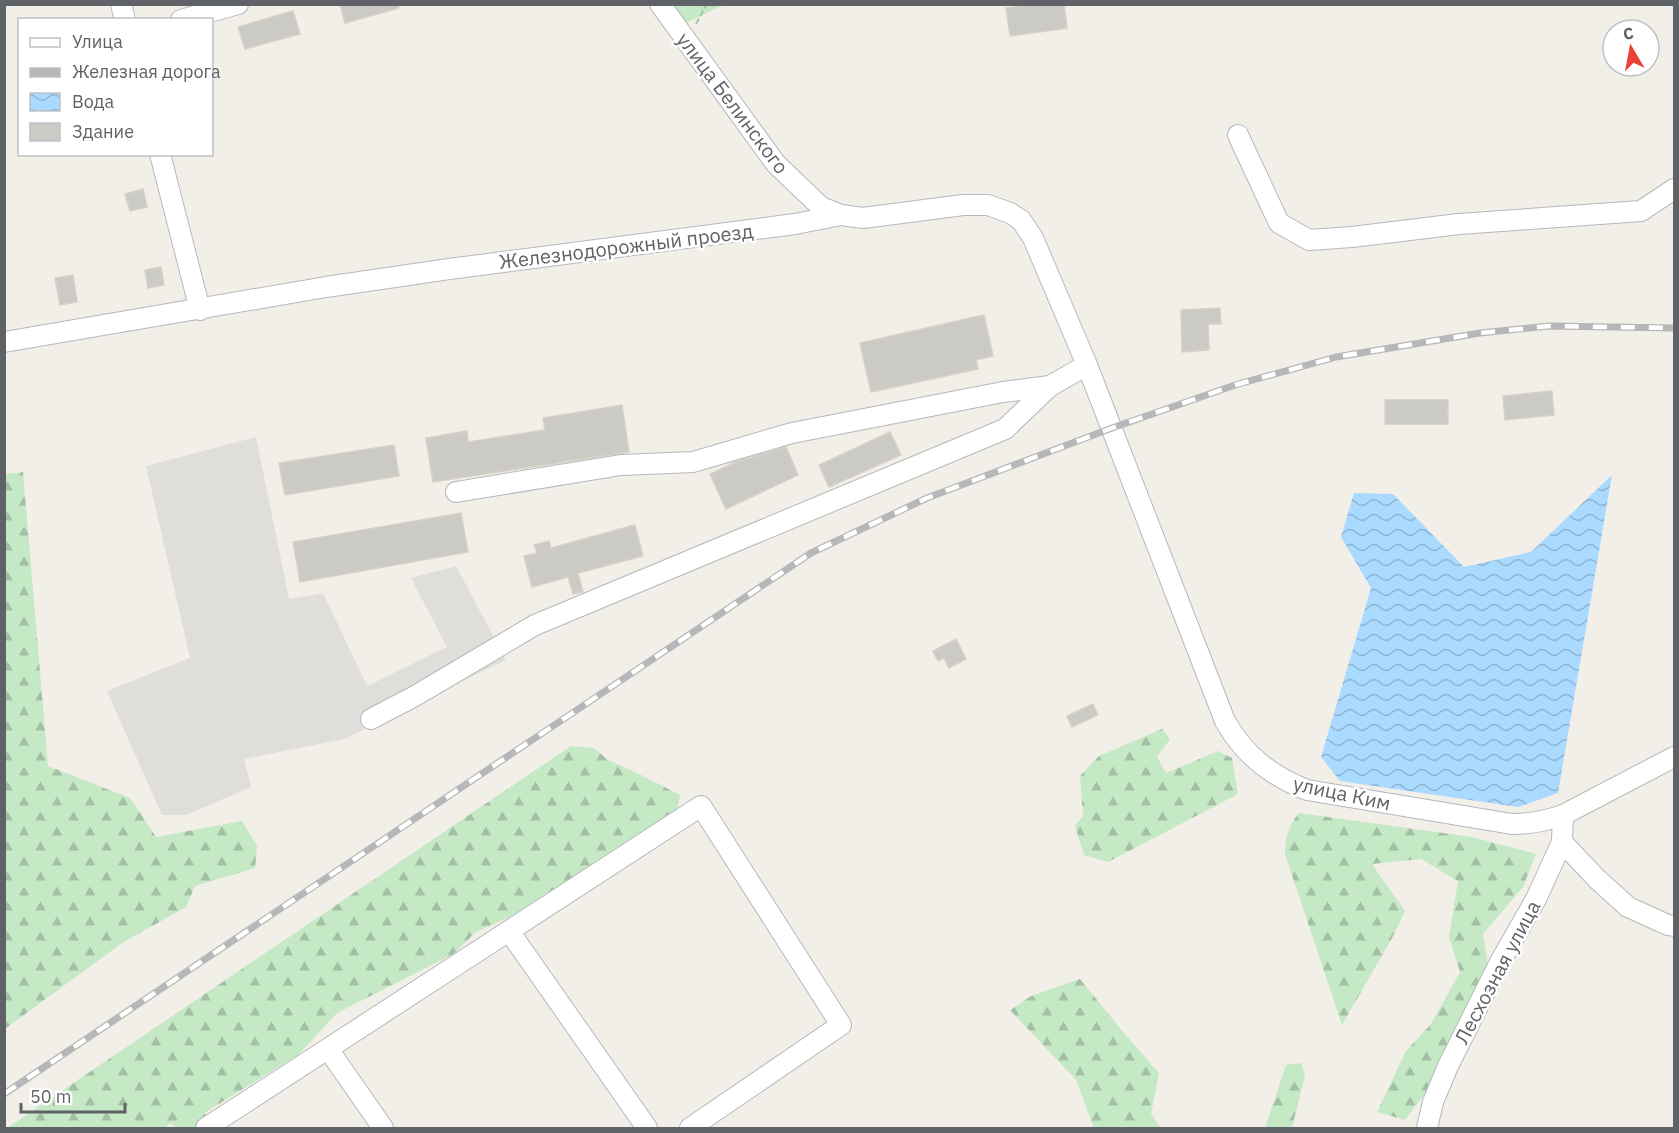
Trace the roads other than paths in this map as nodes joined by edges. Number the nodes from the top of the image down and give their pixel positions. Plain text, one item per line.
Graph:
1 (238, 4) edge
2 (660, 4) edge
3 (188, 18) edge
4 (1239, 135) dead end
5 (161, 156) edge
6 (1674, 189) edge
7 (842, 215) junction
8 (200, 310) junction
9 (4, 342) edge
10 (1087, 365) junction
11 (1050, 386) junction
12 (1112, 428) joint
13 (456, 492) dead end
14 (371, 719) dead end
15 (1674, 757) edge
16 (1563, 815) junction
17 (1562, 842) junction
18 (1674, 926) edge
19 (509, 931) junction
20 (328, 1048) junction
21 (206, 1128) edge
22 (383, 1128) edge
23 (647, 1128) edge
24 (690, 1128) edge
25 (1427, 1128) edge

1 - 3 street
2 - 7 street, улица Белинского
4 - 6 street
5 - 8 street
7 - 8 street, Железнодорожный проезд
7 - 10 street, Железнодорожный проезд
8 - 9 street, Железнодорожный проезд
10 - 11 street
10 - 12 street, Железнодорожный проезд
11 - 13 street
11 - 14 street
12 - 16 street, улица Ким
15 - 16 street, улица Ким
16 - 17 street, Лесхозная улица
17 - 18 street
17 - 25 street, Лесхозная улица
19 - 20 street
19 - 23 street
19 - 24 street
20 - 21 street
20 - 22 street

